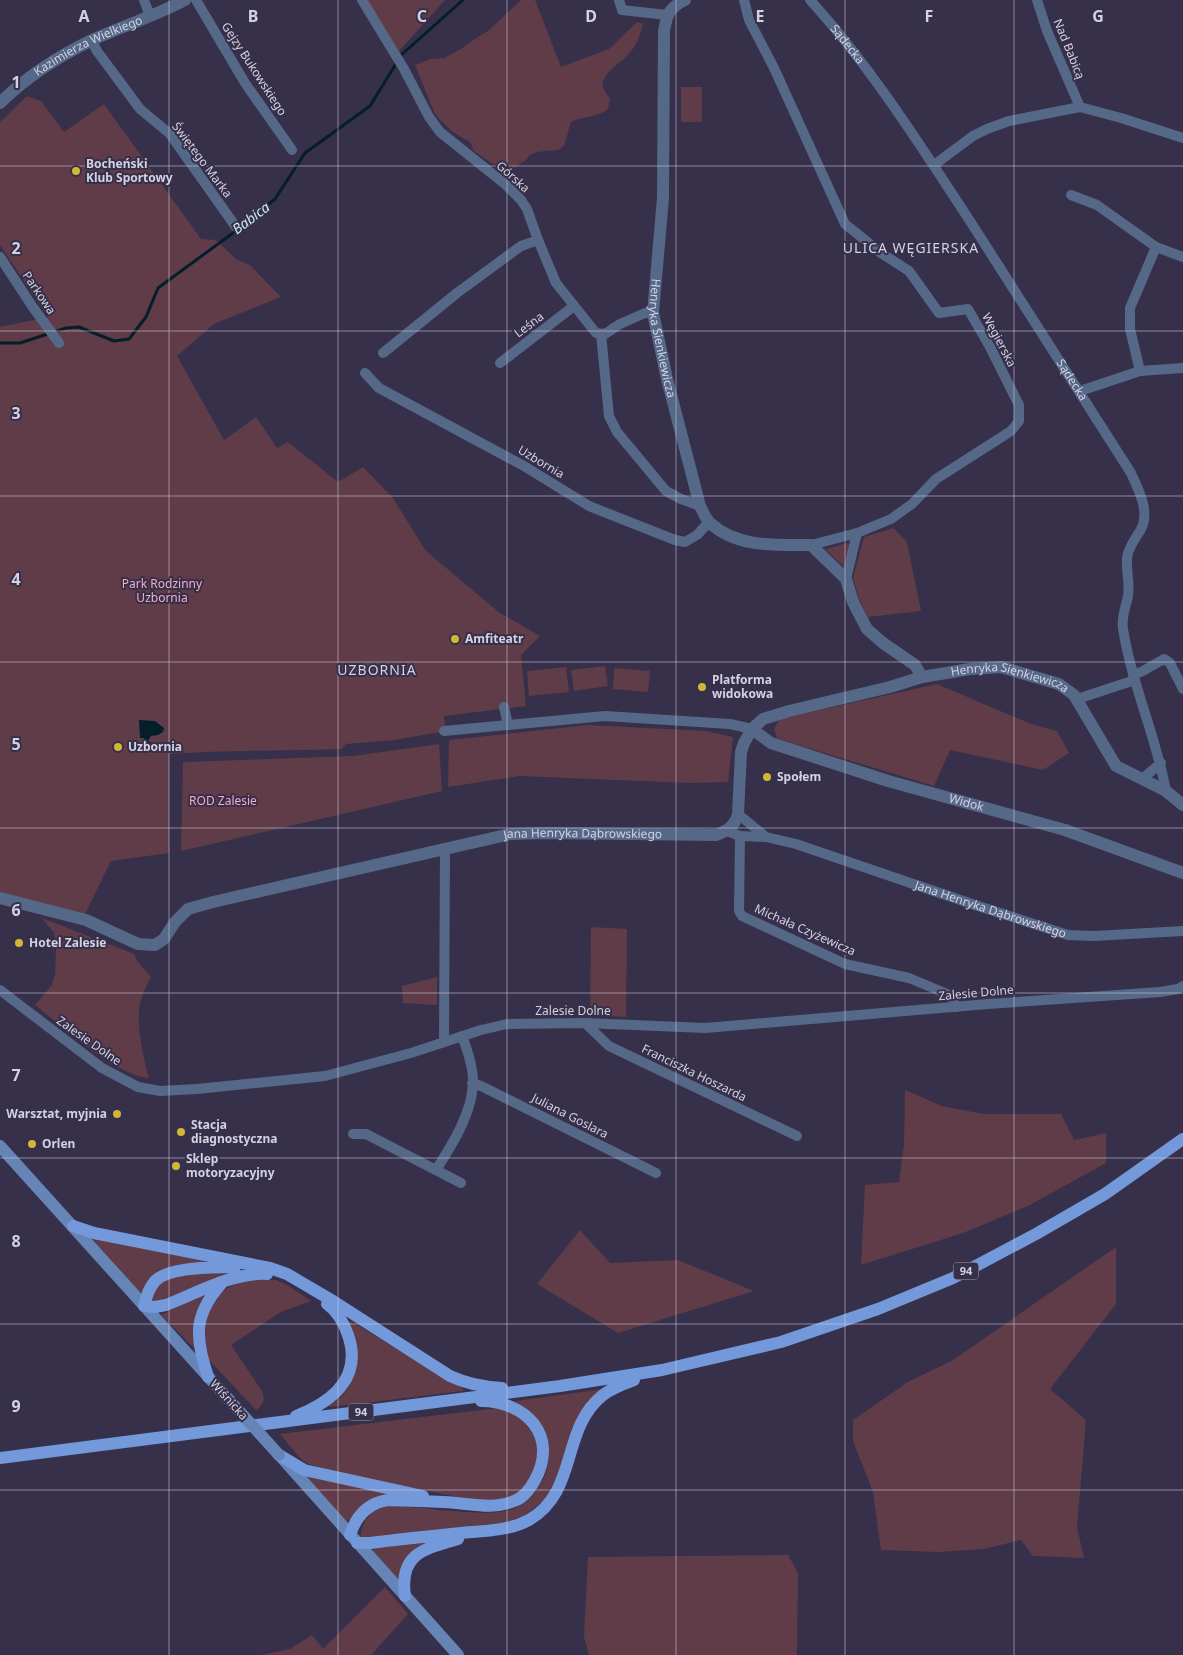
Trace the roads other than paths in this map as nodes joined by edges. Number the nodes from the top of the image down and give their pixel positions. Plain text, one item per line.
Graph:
1 (144, 0) edge
2 (185, 0) edge
3 (196, 0) edge
4 (362, 0) edge
5 (618, 0) edge
6 (685, 0) edge
7 (744, 0) edge
8 (810, 0) edge
9 (1037, 0) edge
10 (667, 15) junction
11 (150, 16) junction
12 (92, 40) junction
13 (0, 103) edge
14 (1080, 107) junction
15 (1183, 138) edge
16 (292, 150) dead end
17 (934, 165) junction
18 (1070, 195) dead end
19 (236, 227) dead end
20 (538, 240) junction
21 (1156, 247) junction
22 (0, 257) edge
23 (1183, 257) edge
24 (574, 306) junction
25 (652, 313) junction
26 (601, 334) junction
27 (58, 341) dead end
28 (382, 353) dead end
29 (500, 363) dead end
30 (1183, 368) edge
31 (1140, 371) junction
32 (365, 373) dead end
33 (1080, 391) junction
34 (700, 506) junction
35 (709, 522) junction
36 (858, 533) junction
37 (812, 545) junction
38 (846, 579) junction
39 (922, 677) junction
40 (1134, 677) junction
41 (1183, 689) edge
42 (1077, 700) junction
43 (504, 707) dead end
44 (508, 726) junction
45 (752, 729) junction
46 (444, 731) dead end
47 (1161, 763) junction
48 (1142, 779) junction
49 (1166, 791) junction
50 (1183, 805) edge
51 (738, 814) junction
52 (727, 831) junction
53 (740, 836) junction
54 (766, 837) junction
55 (444, 848) junction
56 (1183, 873) edge
57 (0, 898) edge
58 (1183, 931) edge
59 (1183, 986) edge
60 (0, 990) edge
61 (956, 1007) junction
62 (585, 1023) junction
63 (462, 1036) junction
64 (444, 1041) junction
65 (472, 1083) junction
66 (353, 1134) dead end
67 (797, 1136) dead end
68 (1183, 1139) edge
69 (0, 1146) edge
70 (436, 1170) junction
71 (656, 1174) dead end
72 (461, 1183) dead end
73 (73, 1226) junction
74 (253, 1266) junction
75 (223, 1282) junction
76 (144, 1306) junction
77 (662, 1370) junction
78 (208, 1377) junction
79 (532, 1390) junction
80 (446, 1401) junction
81 (276, 1424) junction
82 (278, 1455) junction
83 (0, 1458) edge
84 (457, 1503) junction
85 (484, 1531) junction
86 (354, 1539) junction
87 (406, 1596) junction
88 (458, 1655) edge

1 - 11 street
2 - 11 street, Kazimierza Wielkiego
3 - 16 street, Gejzy Bukowskiego
4 - 20 street, Górska
5 - 10 street
6 - 10 street
7 - 36 street, Węgierska
8 - 17 street, Sądecka
9 - 14 street, Nad Babicą
10 - 25 street, Henryka Sienkiewicza
11 - 12 street, Kazimierza Wielkiego
12 - 13 street, Kazimierza Wielkiego
12 - 19 street, Świętego Marka
14 - 15 street
14 - 17 street
17 - 33 street, Sądecka
18 - 21 street
20 - 24 street, Górska
20 - 28 street
21 - 23 street
21 - 31 street
22 - 27 street, Parkowa
24 - 26 street, Górska
24 - 29 street, Leśna
25 - 26 street
25 - 34 street, Henryka Sienkiewicza
26 - 34 street
30 - 31 street
31 - 33 street
32 - 35 street, Uzbornia
33 - 40 street, Sądecka
34 - 35 street, Henryka Sienkiewicza
35 - 37 street, Henryka Sienkiewicza
36 - 37 street, Węgierska
36 - 38 street
37 - 38 street
38 - 39 street
39 - 42 street, Henryka Sienkiewicza
39 - 45 street, Henryka Sienkiewicza
40 - 41 street
40 - 42 street
40 - 47 street, Sądecka
42 - 48 street, Henryka Sienkiewicza
43 - 44 street
44 - 45 street
44 - 46 street
45 - 51 street
45 - 56 street, Widok
47 - 48 street
47 - 49 street, Sądecka
48 - 49 street, Henryka Sienkiewicza
49 - 50 street
51 - 52 street
51 - 54 street
52 - 53 street, Jana Henryka Dąbrowskiego
52 - 55 street, Jana Henryka Dąbrowskiego
53 - 54 street, Jana Henryka Dąbrowskiego
53 - 61 street, Michała Czyżewicza
54 - 58 street, Jana Henryka Dąbrowskiego
55 - 57 street, Jana Henryka Dąbrowskiego
55 - 64 street
59 - 61 street, Zalesie Dolne
60 - 64 street, Zalesie Dolne
61 - 62 street, Zalesie Dolne
62 - 63 street, Zalesie Dolne
62 - 67 street, Franciszka Hoszarda
63 - 64 street, Zalesie Dolne
63 - 65 street
65 - 70 street
65 - 71 street, Juliana Goslara
66 - 70 street
68 - 77 main road, 94
69 - 73 main road, Wiśnicka
70 - 72 street
73 - 74 main road
73 - 76 main road, Wiśnicka
74 - 76 main road
74 - 79 main road
75 - 76 main road
75 - 78 main road
75 - 81 main road
76 - 78 main road, Wiśnicka
77 - 79 main road, 94
77 - 85 main road
78 - 82 main road, Wiśnicka, bridge
79 - 80 main road, 94
80 - 81 main road, 94
80 - 84 main road
81 - 83 main road, 94
82 - 84 main road
82 - 86 main road, Wiśnicka
84 - 86 main road
85 - 86 main road
85 - 87 main road
86 - 87 main road, Wiśnicka
87 - 88 main road, Wiśnicka

